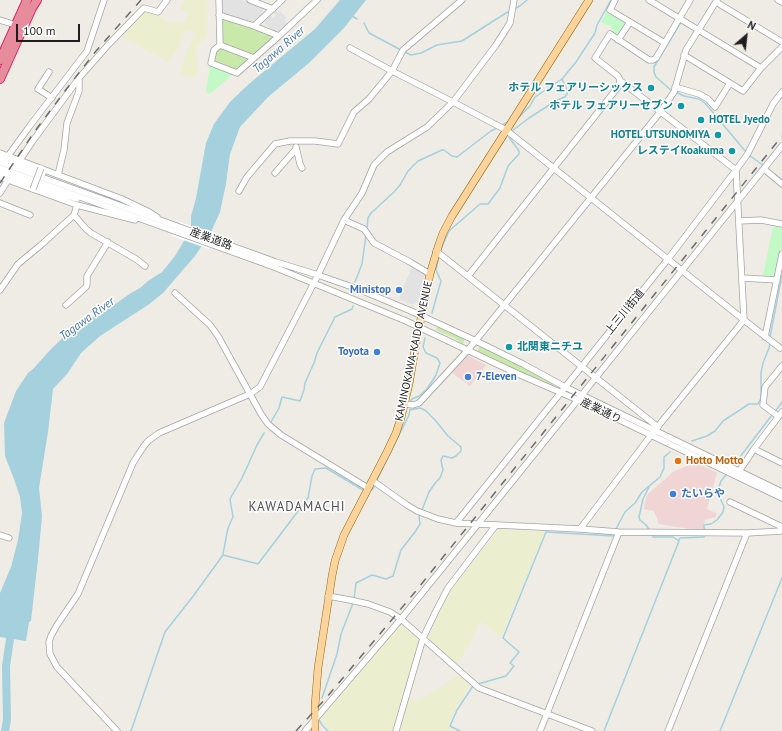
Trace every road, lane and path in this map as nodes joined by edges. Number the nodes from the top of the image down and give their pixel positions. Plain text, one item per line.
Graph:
1 (27, 0) edge
2 (31, 0) edge
3 (37, 0) edge
4 (104, 0) edge
5 (167, 0) edge
6 (219, 0) edge
7 (250, 0) edge
8 (282, 0) edge
9 (317, 0) edge
10 (462, 0) edge
11 (514, 0) edge
12 (589, 0) edge
13 (615, 0) edge
14 (649, 0) edge
15 (690, 0) edge
16 (778, 0) edge
17 (716, 1) edge
18 (782, 2) edge
19 (273, 9) junction
20 (22, 12) junction
21 (219, 15) junction
22 (679, 18) junction
23 (0, 20) edge
24 (630, 22) junction
25 (20, 26) junction
26 (254, 26) junction
27 (699, 30) junction
28 (279, 36) junction
29 (618, 40) junction
30 (782, 42) edge
31 (665, 43) junction
32 (220, 45) junction
33 (782, 47) edge
34 (350, 48) dead end
35 (684, 55) junction
36 (254, 58) junction
37 (0, 60) edge
38 (761, 68) junction
39 (392, 71) junction
40 (50, 72) dead end
41 (79, 77) junction
42 (0, 78) edge
43 (730, 83) junction
44 (619, 85) junction
45 (675, 87) junction
46 (782, 92) edge
47 (52, 98) junction
48 (453, 102) junction
49 (661, 111) junction
50 (506, 130) junction
51 (294, 141) junction
52 (782, 146) edge
53 (296, 149) junction
54 (0, 153) edge
55 (780, 154) edge
56 (8, 156) junction
57 (0, 157) edge
58 (20, 160) junction
59 (0, 162) edge
60 (0, 168) edge
61 (41, 168) junction
62 (302, 168) dead end
63 (554, 168) junction
64 (764, 169) junction
65 (736, 170) junction
66 (0, 173) edge
67 (274, 173) dead end
68 (58, 175) junction
69 (0, 177) edge
70 (8, 180) junction
71 (782, 184) edge
72 (33, 189) junction
73 (239, 191) dead end
74 (0, 193) edge
75 (591, 198) junction
76 (738, 202) junction
77 (0, 203) edge
78 (77, 204) junction
79 (109, 204) junction
80 (30, 215) dead end
81 (74, 215) junction
82 (344, 220) junction
83 (739, 221) junction
84 (782, 224) edge
85 (165, 225) junction
86 (108, 242) junction
87 (213, 242) junction
88 (436, 251) junction
89 (782, 254) edge
90 (668, 259) junction
91 (145, 266) dead end
92 (682, 270) junction
93 (430, 274) junction
94 (318, 275) junction
95 (468, 276) junction
96 (742, 278) junction
97 (777, 280) junction
98 (313, 284) junction
99 (0, 290) edge
100 (175, 293) dead end
101 (66, 305) dead end
102 (505, 305) junction
103 (422, 316) junction
104 (744, 320) junction
105 (420, 327) junction
106 (765, 337) junction
107 (476, 341) junction
108 (782, 342) edge
109 (781, 349) edge
110 (468, 350) junction
111 (582, 366) junction
112 (782, 366) edge
113 (596, 377) junction
114 (565, 387) junction
115 (561, 392) junction
116 (250, 394) junction
117 (580, 397) junction
118 (405, 404) junction
119 (780, 414) edge
120 (655, 431) junction
121 (754, 449) junction
122 (782, 463) edge
123 (738, 474) junction
124 (372, 481) junction
125 (368, 488) junction
126 (782, 492) edge
127 (782, 498) edge
128 (730, 502) dead end
129 (456, 523) junction
130 (478, 524) junction
131 (496, 525) junction
132 (780, 527) edge
133 (580, 529) junction
134 (619, 532) junction
135 (747, 533) junction
136 (0, 535) edge
137 (9, 538) dead end
138 (328, 596) junction
139 (401, 619) junction
140 (424, 638) junction
141 (547, 713) junction
142 (315, 720) junction
143 (117, 731) edge
144 (305, 731) edge
145 (315, 731) edge
146 (396, 731) edge
147 (540, 731) edge
148 (592, 731) edge
149 (668, 731) edge

1 - 20 highway
2 - 20 highway
3 - 25 highway
4 - 47 street
5 - 41 street
6 - 21 street
7 - 19 street
8 - 19 street
9 - 28 street
10 - 39 street
11 - 48 street
12 - 50 main road, KAMINOKAWA-KAIDO AVENUE
13 - 24 street
14 - 22 street
15 - 22 street
16 - 18 street
17 - 27 street
17 - 30 street
19 - 26 street
20 - 25 highway
21 - 26 street
21 - 32 street
22 - 27 street
22 - 31 street
23 - 25 street
24 - 29 street
24 - 31 street
25 - 37 highway
25 - 42 highway
26 - 28 street
27 - 35 street
27 - 38 street
28 - 36 street
29 - 31 street
29 - 44 street
32 - 36 street
32 - 36 street
33 - 38 street
34 - 39 street
35 - 43 street
35 - 45 street
38 - 43 street
39 - 48 street
39 - 51 street
40 - 47 street
41 - 58 street
41 - 68 street
43 - 45 street
44 - 49 street
44 - 63 street
45 - 49 street
46 - 65 street, 上三川街道
47 - 56 street
48 - 50 street
48 - 82 street
49 - 65 street
49 - 75 street
50 - 63 street
50 - 88 main road, KAMINOKAWA-KAIDO AVENUE
51 - 53 street
51 - 73 street
52 - 55 street
53 - 62 street
53 - 67 street
54 - 56 street
55 - 64 street
56 - 58 street
57 - 79 street
58 - 61 street
59 - 79 street, 産業道路
60 - 79 street, 産業道路
61 - 68 street
61 - 72 street, bridge
63 - 75 street
63 - 95 street
64 - 71 street
64 - 76 street
65 - 76 street
65 - 90 street, 上三川街道
66 - 79 street
68 - 85 street
69 - 70 street
70 - 72 street
70 - 74 street
72 - 78 street
75 - 90 street
75 - 102 street
76 - 83 street
76 - 92 street
77 - 80 street
78 - 81 street
78 - 85 street
79 - 85 street, 産業道路
81 - 86 street
81 - 99 street
82 - 93 street
82 - 94 street
83 - 84 street
83 - 96 street
85 - 87 street, 産業道路
86 - 91 street
86 - 101 street
87 - 94 street, 産業道路
87 - 98 street, 産業道路
88 - 93 main road, KAMINOKAWA-KAIDO AVENUE
88 - 95 street
89 - 97 street
90 - 92 street
90 - 111 street, 上三川街道
92 - 104 street
92 - 113 street
93 - 103 main road, KAMINOKAWA-KAIDO AVENUE
94 - 98 street
94 - 103 street, 産業道路
95 - 102 street
96 - 97 street
96 - 104 street
97 - 106 street
98 - 105 street, 産業道路
98 - 116 street
100 - 116 street
102 - 107 street
102 - 111 street
103 - 105 main road, KAMINOKAWA-KAIDO AVENUE
103 - 107 street, 産業通り
104 - 106 street
104 - 120 street
105 - 110 street, 産業通り
105 - 118 main road, KAMINOKAWA-KAIDO AVENUE
106 - 109 street
107 - 110 street
107 - 114 street, 産業通り
108 - 109 street
110 - 115 street, 産業通り
110 - 118 street
111 - 113 street
111 - 114 street, 上三川街道
112 - 119 street
113 - 117 street
113 - 120 street
114 - 115 street, 上三川街道
114 - 117 street, 産業通り
115 - 117 street, 産業通り
115 - 129 street, 上三川街道
116 - 125 street
116 - 143 street
117 - 120 street, 産業通り
117 - 130 street
118 - 124 main road, KAMINOKAWA-KAIDO AVENUE
119 - 121 street
120 - 123 street, 産業通り
120 - 133 street
121 - 122 street
121 - 123 street
123 - 126 street, 産業通り
123 - 127 street, 産業通り
124 - 125 main road, KAMINOKAWA-KAIDO AVENUE
124 - 129 street
125 - 138 main road, KAMINOKAWA-KAIDO AVENUE
128 - 132 street
129 - 130 street
130 - 131 street
130 - 139 street
131 - 133 street
131 - 140 street
132 - 135 street
133 - 134 street
134 - 135 street
134 - 141 street
135 - 149 street
136 - 137 street
138 - 139 street
138 - 142 main road, KAMINOKAWA-KAIDO AVENUE
139 - 140 street
139 - 142 street
140 - 141 street
140 - 146 street
141 - 147 street
141 - 148 street
142 - 144 street
142 - 145 main road, KAMINOKAWA-KAIDO AVENUE

